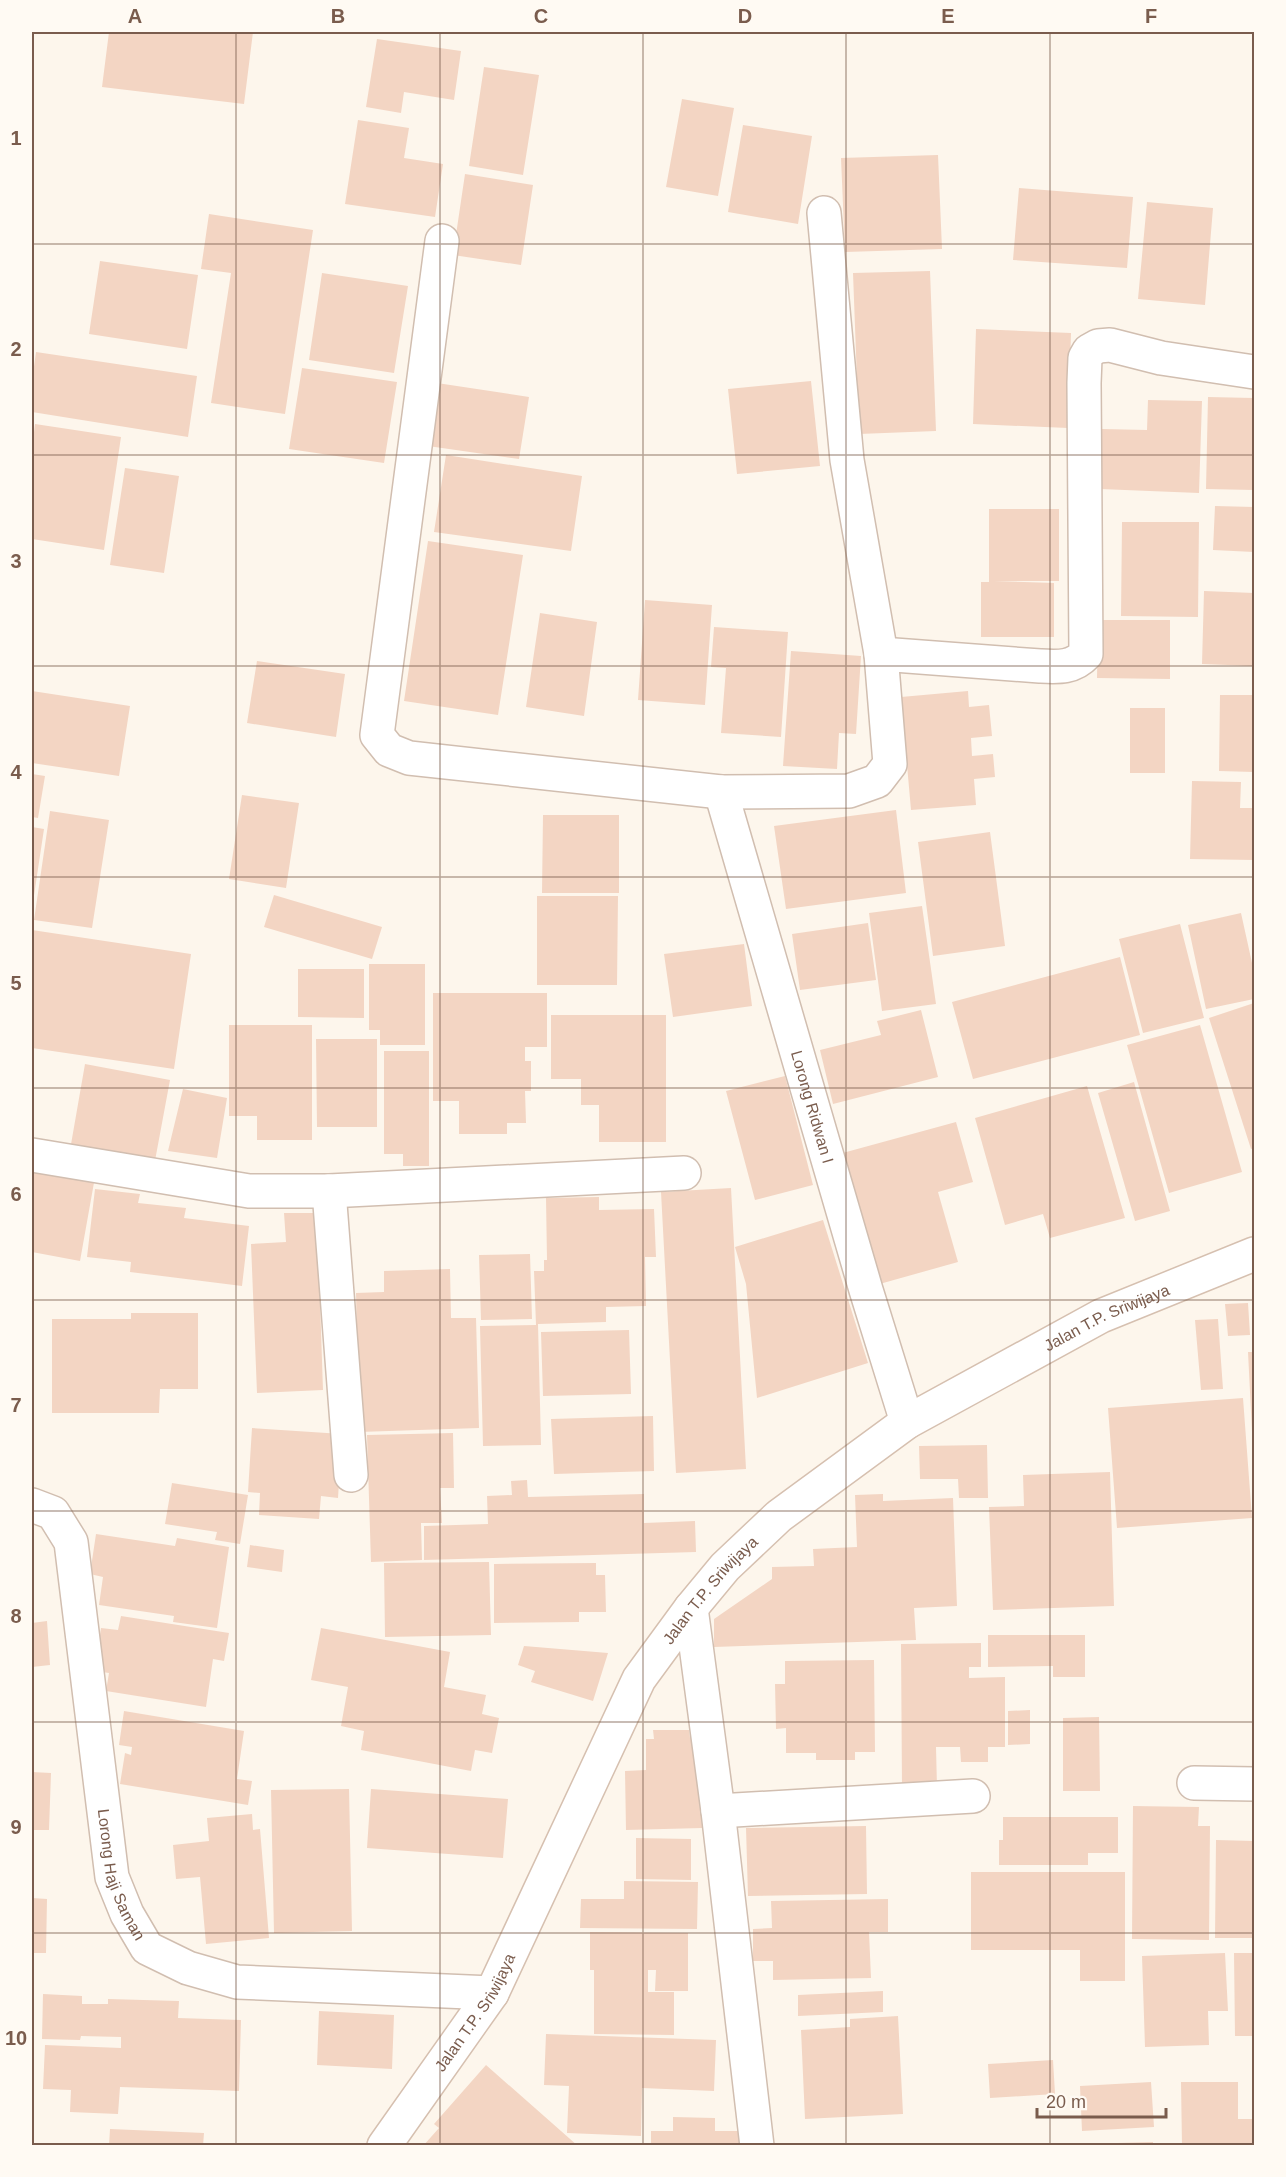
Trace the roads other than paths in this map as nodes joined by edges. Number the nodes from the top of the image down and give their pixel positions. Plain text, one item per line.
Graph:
1 (824, 213) dead end
2 (441, 241) dead end
3 (1254, 372) edge
4 (881, 654) junction
5 (721, 792) junction
6 (32, 1155) edge
7 (684, 1173) dead end
8 (329, 1191) junction
9 (1254, 1254) edge
10 (907, 1422) junction
11 (351, 1475) dead end
12 (32, 1505) edge
13 (691, 1608) junction
14 (1194, 1783) dead end
15 (1254, 1784) edge
16 (973, 1796) dead end
17 (718, 1811) junction
18 (492, 1993) junction
19 (384, 2145) edge
20 (758, 2145) edge

1 - 4 street
2 - 5 street
3 - 4 street
4 - 5 street
5 - 10 street, Lorong Ridwan I
6 - 8 street
7 - 8 street
8 - 11 street
9 - 10 street, Jalan T.P. Sriwijaya
10 - 13 street, Jalan T.P. Sriwijaya
12 - 18 street, Lorong Haji Saman
13 - 17 street
13 - 18 street, Jalan T.P. Sriwijaya
14 - 15 street
16 - 17 street
17 - 20 street
18 - 19 street, Jalan T.P. Sriwijaya

